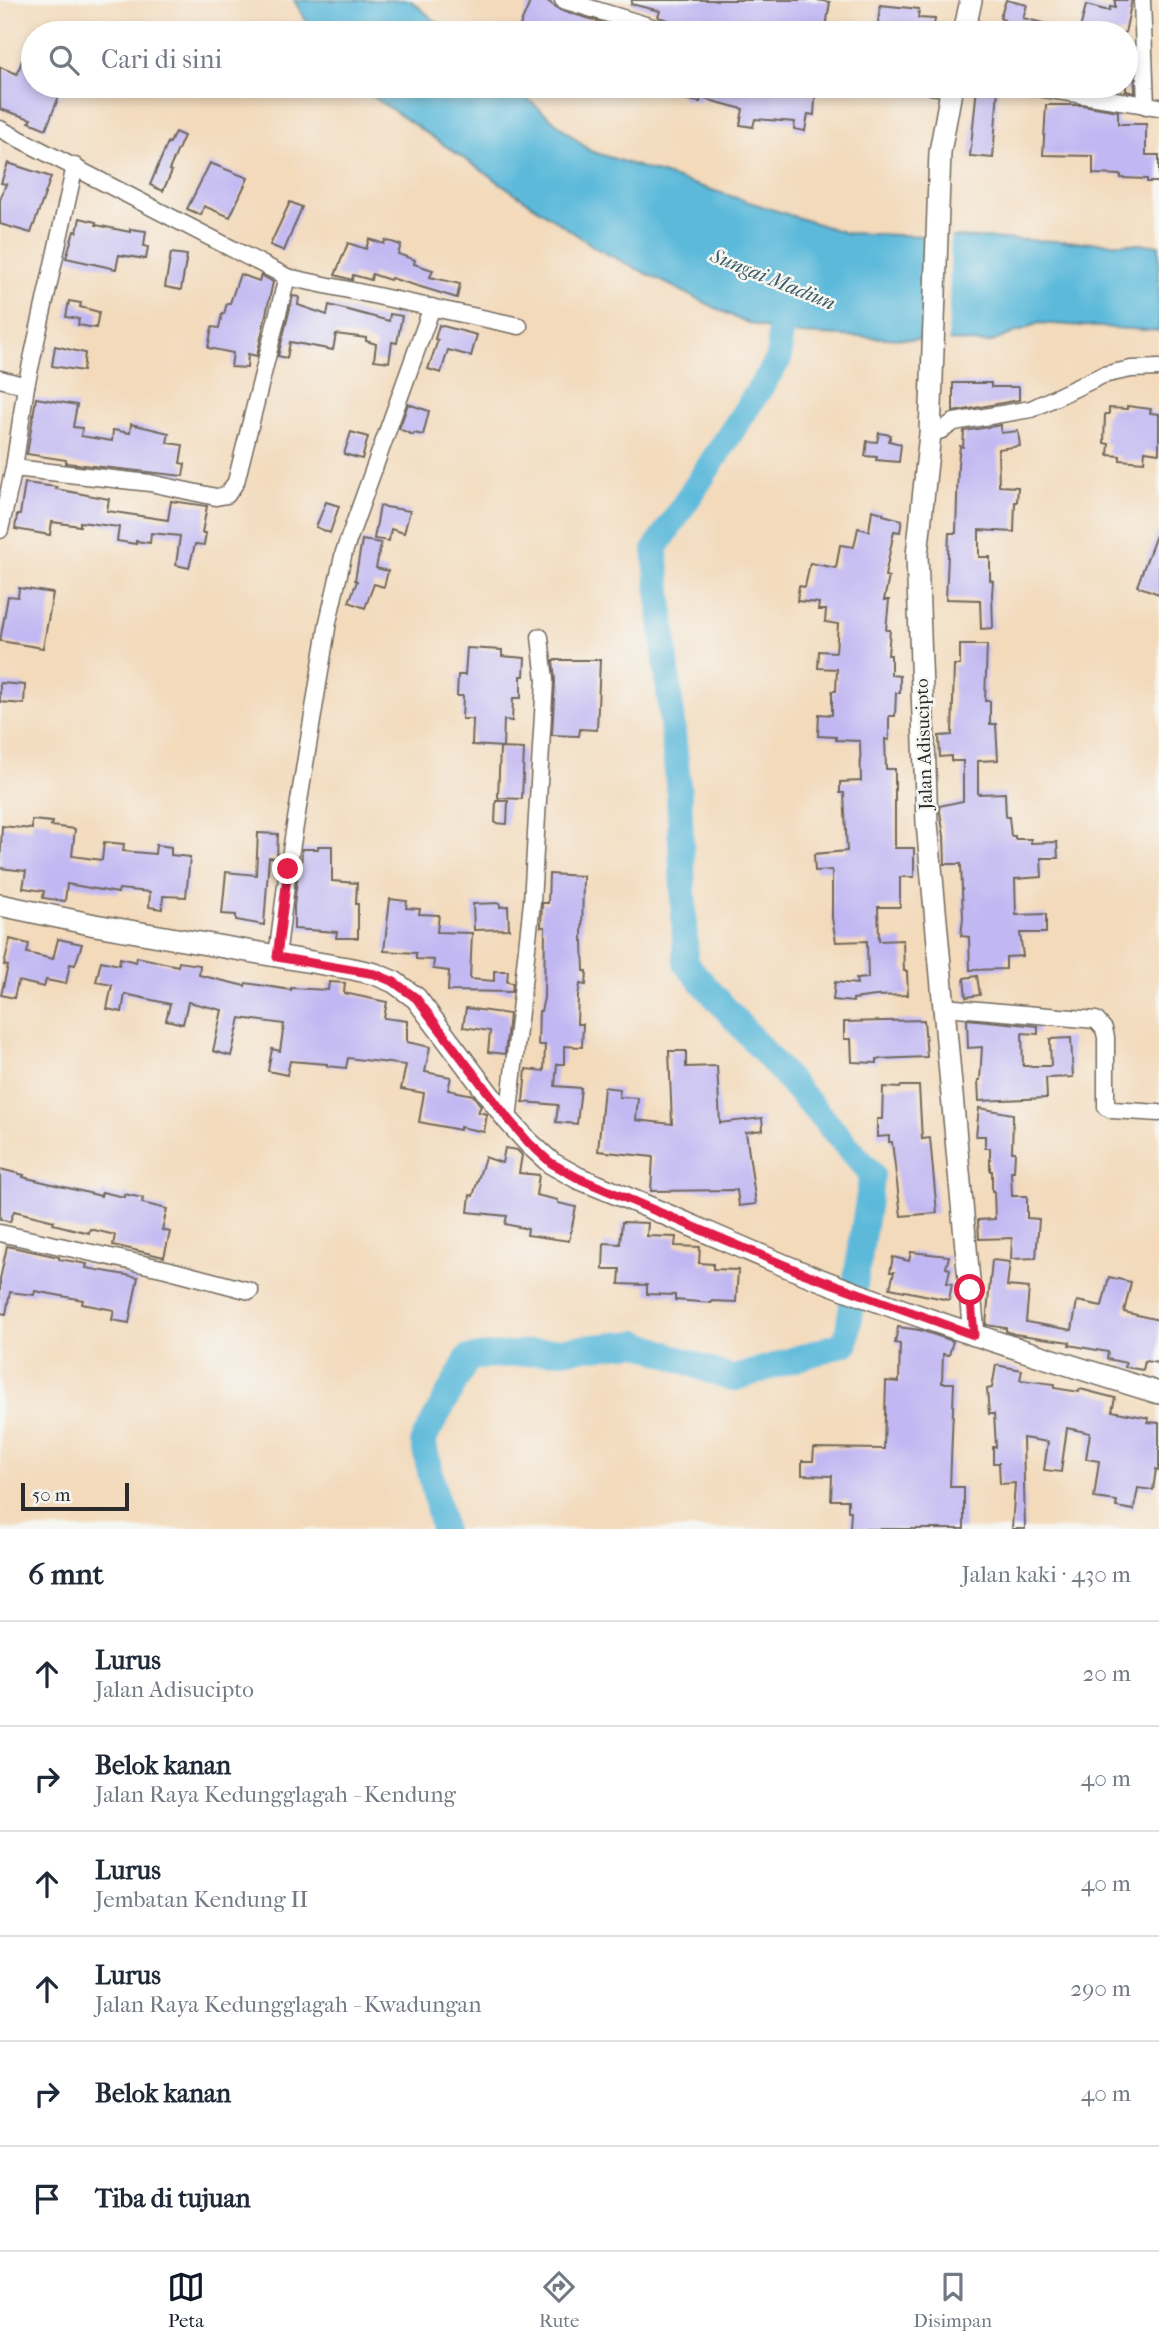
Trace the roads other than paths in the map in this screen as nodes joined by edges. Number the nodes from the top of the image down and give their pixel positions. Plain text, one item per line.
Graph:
1 (563, 0) edge
2 (971, 0) edge
3 (1142, 0) edge
4 (632, 21) edge
5 (967, 21) edge
6 (944, 98) edge
7 (1102, 98) edge
8 (1153, 106) edge
9 (0, 129) edge
10 (75, 166) junction
11 (287, 277) junction
12 (432, 307) junction
13 (519, 326) dead end
14 (1159, 368) edge
15 (0, 379) edge
16 (26, 386) junction
17 (930, 429) junction
18 (14, 468) junction
19 (0, 530) edge
20 (540, 637) dead end
21 (0, 905) edge
22 (277, 957) junction
23 (944, 1007) junction
24 (1159, 1113) edge
25 (509, 1120) junction
26 (0, 1233) edge
27 (250, 1292) dead end
28 (974, 1335) junction
29 (1159, 1393) edge

1 - 4 street
2 - 5 main road
3 - 8 street
6 - 17 main road, Jalan Adisucipto
7 - 8 street
9 - 10 street
10 - 11 street
10 - 16 street
11 - 12 street
11 - 18 street
12 - 13 street
12 - 22 street
14 - 17 street
15 - 16 street
16 - 18 street
17 - 23 main road, Jalan Adisucipto
18 - 19 street
20 - 25 street
21 - 22 main road
22 - 25 main road
23 - 24 street
23 - 28 main road, Jalan Adisucipto
25 - 28 main road
26 - 27 street
28 - 29 main road

